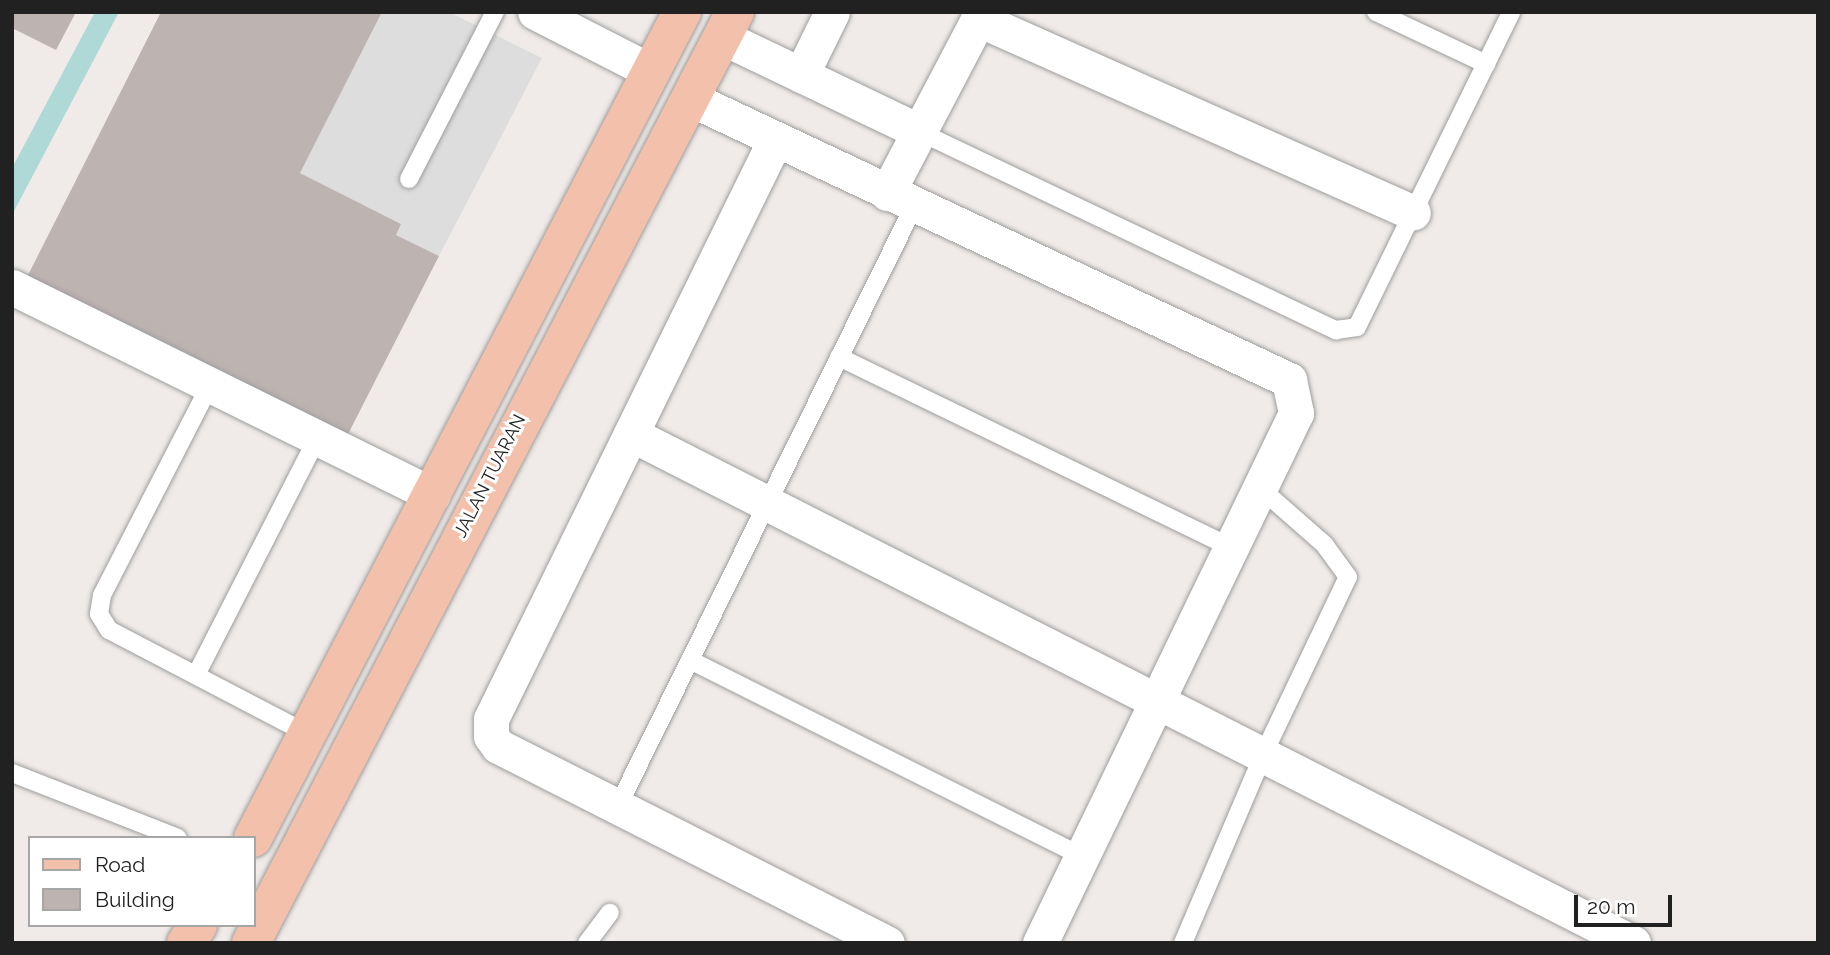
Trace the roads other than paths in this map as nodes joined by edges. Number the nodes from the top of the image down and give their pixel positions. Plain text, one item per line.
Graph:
1 (495, 12) edge
2 (535, 12) edge
3 (682, 12) edge
4 (832, 12) edge
5 (1376, 12) edge
6 (1511, 12) edge
7 (980, 16) edge
8 (729, 25) edge
9 (1486, 64) junction
10 (652, 72) junction
11 (801, 75) junction
12 (691, 99) junction
13 (920, 132) junction
14 (775, 140) junction
15 (409, 179) dead end
16 (901, 200) junction
17 (1413, 213) junction
18 (12, 287) edge
19 (839, 357) junction
20 (209, 385) junction
21 (631, 434) junction
22 (317, 439) junction
23 (1260, 488) junction
24 (432, 495) junction
25 (767, 503) junction
26 (1231, 547) junction
27 (690, 660) junction
28 (196, 674) junction
29 (1158, 702) junction
30 (308, 734) junction
31 (1263, 755) junction
32 (12, 773) edge
33 (618, 806) junction
34 (173, 836) edge
35 (254, 836) edge
36 (1083, 857) junction
37 (610, 913) dead end
38 (197, 927) edge
39 (186, 943) edge
40 (251, 943) edge
41 (587, 943) edge
42 (887, 943) edge
43 (1040, 943) edge
44 (1183, 943) edge
45 (1633, 943) edge

1 - 15 lane
2 - 10 street
3 - 10 main road
4 - 11 street
5 - 9 lane
6 - 9 lane
7 - 13 street
7 - 17 street
8 - 11 street
8 - 12 main road, JALAN TUARAN
9 - 17 lane
10 - 24 main road
11 - 13 street
12 - 14 street
12 - 40 main road, JALAN TUARAN
13 - 16 street
13 - 17 lane
14 - 16 street
14 - 21 street
16 - 19 lane
16 - 23 street
18 - 20 street
19 - 25 lane
19 - 26 lane
20 - 22 street
20 - 28 lane
21 - 25 street
21 - 33 street
22 - 24 street
22 - 28 lane
23 - 26 street
23 - 31 lane
24 - 30 main road
25 - 27 lane
25 - 29 street
26 - 29 street
27 - 33 lane
27 - 36 lane
28 - 30 lane
29 - 31 street
29 - 36 street
30 - 35 main road
31 - 44 lane
31 - 45 street
32 - 34 lane
33 - 42 street
36 - 43 street
37 - 41 lane
38 - 39 main road

